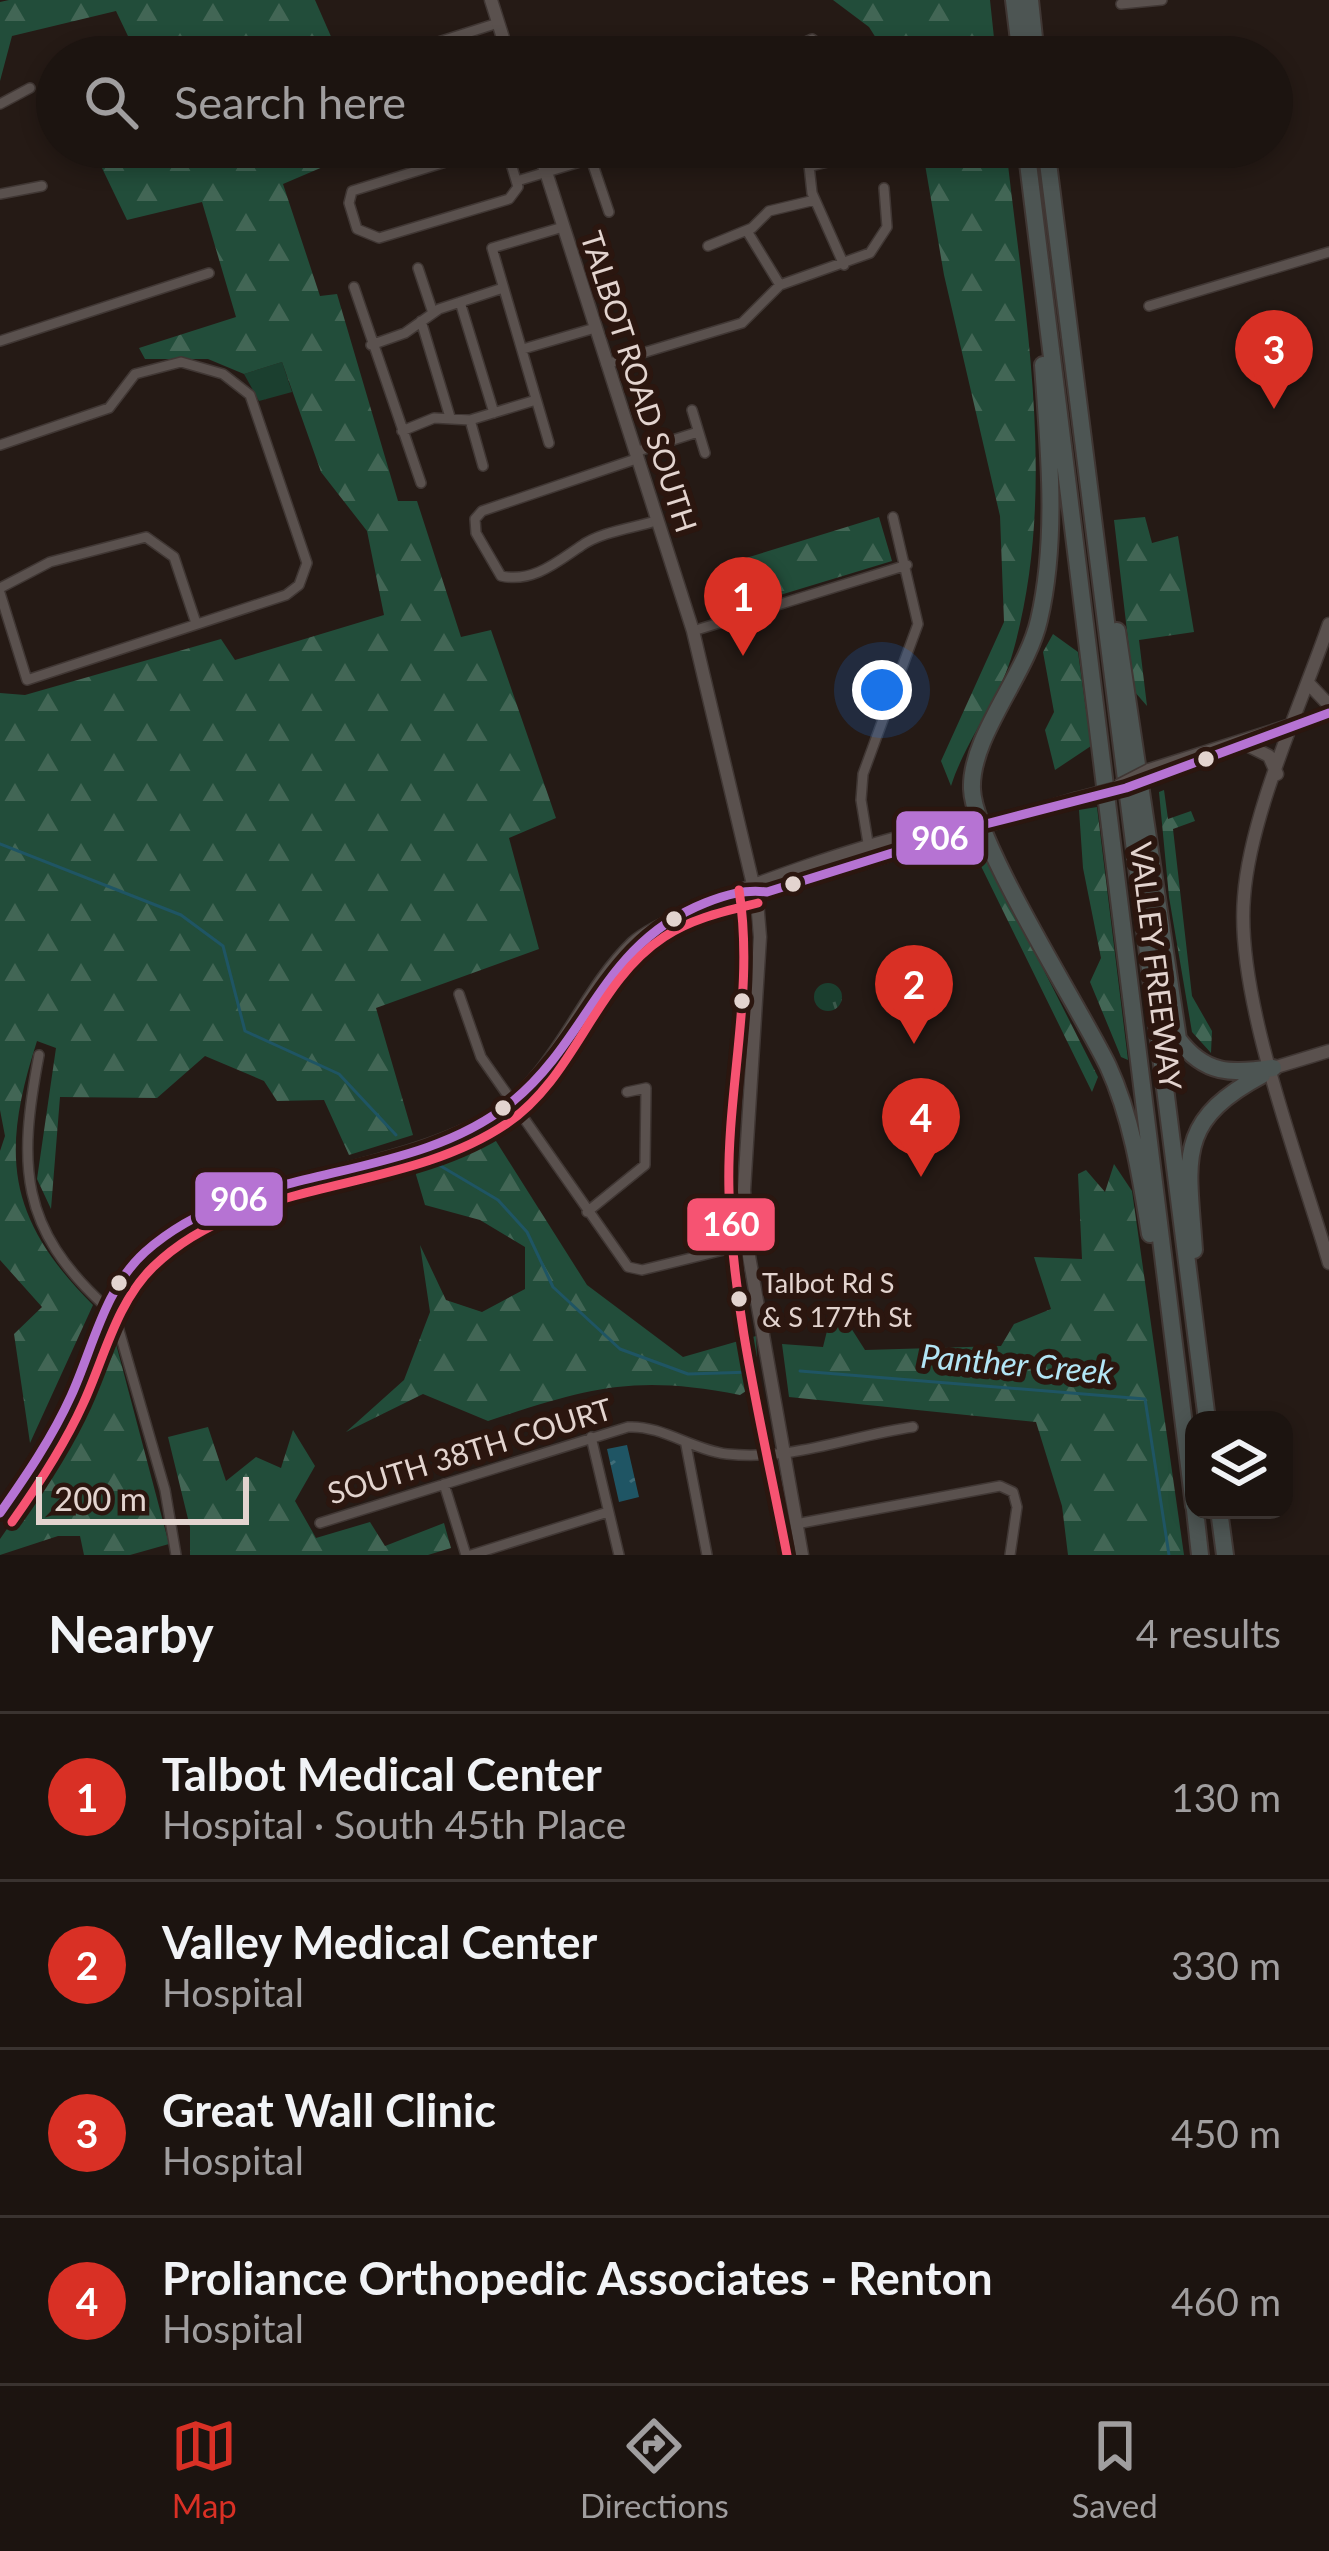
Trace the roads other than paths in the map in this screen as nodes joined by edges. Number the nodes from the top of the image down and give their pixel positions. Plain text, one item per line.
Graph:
1 (491, 0) edge
2 (1011, 0) edge
3 (1030, 0) edge
4 (1162, 0) edge
5 (1121, 4) dead end
6 (498, 22) junction
7 (456, 36) edge
8 (502, 36) edge
9 (1015, 36) edge
10 (1034, 36) edge
11 (30, 88) dead end
12 (0, 104) edge
13 (426, 168) edge
14 (513, 168) edge
15 (544, 168) edge
16 (554, 168) edge
17 (593, 168) edge
18 (811, 168) edge
19 (1031, 168) edge
20 (1032, 168) edge
21 (1049, 168) edge
22 (545, 172) junction
23 (518, 181) junction
24 (42, 186) dead end
25 (884, 188) dead end
26 (0, 194) edge
27 (815, 200) junction
28 (609, 212) dead end
29 (563, 227) junction
30 (747, 231) junction
31 (1036, 233) junction
32 (708, 246) dead end
33 (1329, 252) edge
34 (844, 265) junction
35 (418, 268) dead end
36 (209, 274) dead end
37 (780, 286) junction
38 (353, 287) dead end
39 (502, 288) junction
40 (460, 302) junction
41 (1149, 306) dead end
42 (433, 313) junction
43 (421, 321) junction
44 (595, 328) junction
45 (0, 341) edge
46 (370, 345) junction
47 (523, 350) junction
48 (606, 364) junction
49 (536, 400) junction
50 (692, 410) dead end
51 (494, 413) junction
52 (451, 417) junction
53 (470, 420) junction
54 (402, 431) junction
55 (698, 432) junction
56 (549, 443) dead end
57 (0, 446) edge
58 (705, 453) dead end
59 (635, 456) junction
60 (483, 466) dead end
61 (1087, 473) junction
62 (421, 483) dead end
63 (893, 517) dead end
64 (656, 521) junction
65 (907, 565) junction
66 (0, 590) edge
67 (196, 623) junction
68 (1329, 624) edge
69 (693, 631) junction
70 (14, 637) junction
71 (0, 642) edge
72 (1309, 684) junction
73 (1329, 709) edge
74 (1295, 722) junction
75 (1246, 745) junction
76 (1277, 774) junction
77 (1150, 775) junction
78 (972, 794) junction
79 (982, 825) junction
80 (935, 831) junction
81 (869, 849) junction
82 (754, 888) junction
83 (459, 994) dead end
84 (1329, 1051) edge
85 (39, 1055) dead end
86 (1273, 1068) junction
87 (627, 1092) dead end
88 (511, 1103) junction
89 (587, 1212) junction
90 (748, 1244) junction
91 (1329, 1264) edge
92 (108, 1303) junction
93 (1179, 1385) junction
94 (1189, 1411) edge
95 (1208, 1411) edge
96 (1208, 1411) edge
97 (1185, 1426) edge
98 (913, 1427) dead end
99 (591, 1437) junction
100 (686, 1445) junction
101 (785, 1454) junction
102 (443, 1484) junction
103 (608, 1512) junction
104 (0, 1513) edge
105 (1199, 1519) edge
106 (1220, 1519) edge
107 (320, 1523) dead end
108 (796, 1524) junction
109 (796, 1554) edge
110 (176, 1555) edge
111 (468, 1555) edge
112 (619, 1555) edge
113 (707, 1555) edge
114 (1010, 1555) edge
115 (1204, 1555) edge
116 (1225, 1555) edge

1 - 6 main road
2 - 9 highway
3 - 10 highway
4 - 5 street
6 - 7 street
6 - 8 main road
11 - 12 street
13 - 23 street
14 - 23 street
15 - 22 main road, TALBOT ROAD SOUTH
16 - 22 street
17 - 28 street
18 - 27 street
19 - 31 highway, VALLEY FREEWAY
20 - 94 highway
21 - 61 highway, VALLEY FREEWAY
22 - 23 street
22 - 29 main road, TALBOT ROAD SOUTH
24 - 26 street
25 - 34 street
27 - 30 street
27 - 34 street
29 - 39 street
29 - 44 main road, TALBOT ROAD SOUTH
30 - 32 street
30 - 37 street
31 - 78 highway
31 - 93 highway, VALLEY FREEWAY
33 - 41 street
34 - 37 street
35 - 42 street
36 - 45 street
37 - 48 street
38 - 46 street
39 - 40 street
39 - 47 street
40 - 42 street
40 - 51 street
42 - 43 street
43 - 46 street
43 - 52 street
44 - 47 street
44 - 48 main road, TALBOT ROAD SOUTH
46 - 54 street
47 - 49 street
48 - 59 main road, TALBOT ROAD SOUTH
49 - 51 street
49 - 56 street
50 - 55 street
51 - 53 street
52 - 53 street
52 - 54 street
53 - 60 street
54 - 62 street
55 - 58 street
55 - 59 street
57 - 67 street
59 - 64 main road, TALBOT ROAD SOUTH
59 - 64 street
61 - 86 highway
61 - 95 highway, VALLEY FREEWAY
63 - 65 street
64 - 69 main road, TALBOT ROAD SOUTH
65 - 69 street
65 - 81 street
66 - 67 street
66 - 70 street
67 - 70 street
68 - 72 main road
69 - 82 main road, TALBOT ROAD SOUTH
70 - 71 street
72 - 73 main road
72 - 74 main road
73 - 74 main road
74 - 75 main road
74 - 76 main road
74 - 77 main road
75 - 76 main road
75 - 77 main road
76 - 86 main road
77 - 79 main road, bridge
78 - 79 highway
78 - 80 main road
79 - 80 main road
79 - 82 main road
79 - 93 highway
80 - 81 main road
81 - 82 main road
82 - 88 main road
82 - 90 main road, TALBOT ROAD SOUTH
83 - 88 street
84 - 86 main road
85 - 92 street
86 - 91 main road
86 - 96 highway
87 - 89 street
88 - 89 street
88 - 92 main road
89 - 90 street
90 - 101 main road, TALBOT ROAD SOUTH
92 - 104 main road
92 - 110 street
93 - 97 highway, VALLEY FREEWAY
98 - 101 street, SOUTH 38TH COURT
99 - 100 street, SOUTH 38TH COURT
99 - 102 street, SOUTH 38TH COURT
99 - 103 street
100 - 101 street, SOUTH 38TH COURT
100 - 113 street
101 - 108 main road, TALBOT ROAD SOUTH
102 - 107 street, SOUTH 38TH COURT
102 - 111 street
103 - 111 street
103 - 112 street
105 - 115 highway, VALLEY FREEWAY
106 - 116 highway
108 - 109 main road, TALBOT ROAD SOUTH
108 - 114 street

